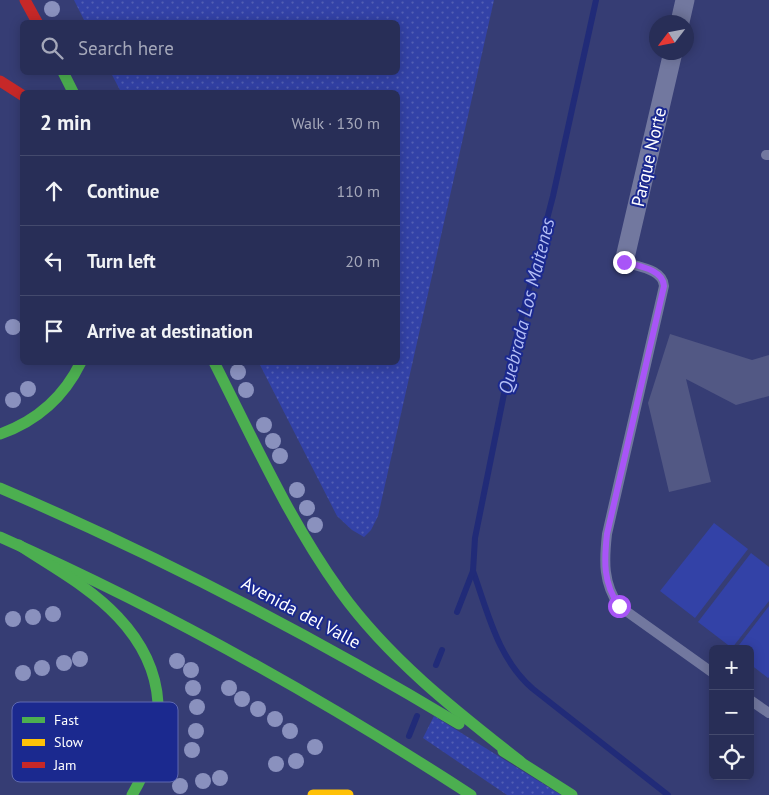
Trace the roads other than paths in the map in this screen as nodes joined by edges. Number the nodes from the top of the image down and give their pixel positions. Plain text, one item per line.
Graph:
1 (25, 0) edge
2 (685, 0) edge
3 (682, 15) edge
4 (36, 20) edge
5 (671, 60) edge
6 (64, 75) edge
7 (0, 81) edge
8 (72, 90) edge
9 (20, 94) edge
10 (624, 262) joint
11 (79, 365) edge
12 (216, 365) edge
13 (0, 434) edge
14 (0, 488) edge
15 (0, 536) edge
16 (19, 545) junction
17 (709, 670) edge
18 (159, 702) edge
19 (754, 703) edge
20 (769, 713) edge
21 (521, 762) junction
22 (139, 782) edge
23 (132, 795) edge
24 (313, 795) edge
25 (348, 795) edge
26 (471, 795) edge
27 (572, 795) edge

1 - 4 main road
2 - 3 street
5 - 10 street, Parque Norte
6 - 8 main road
7 - 9 main road
10 - 17 lane
11 - 13 main road
12 - 21 main road
14 - 21 main road, Avenida del Valle
15 - 16 main road
16 - 18 main road
16 - 26 main road
19 - 20 lane
21 - 27 main road, Avenida del Valle
22 - 23 main road
24 - 25 main road

